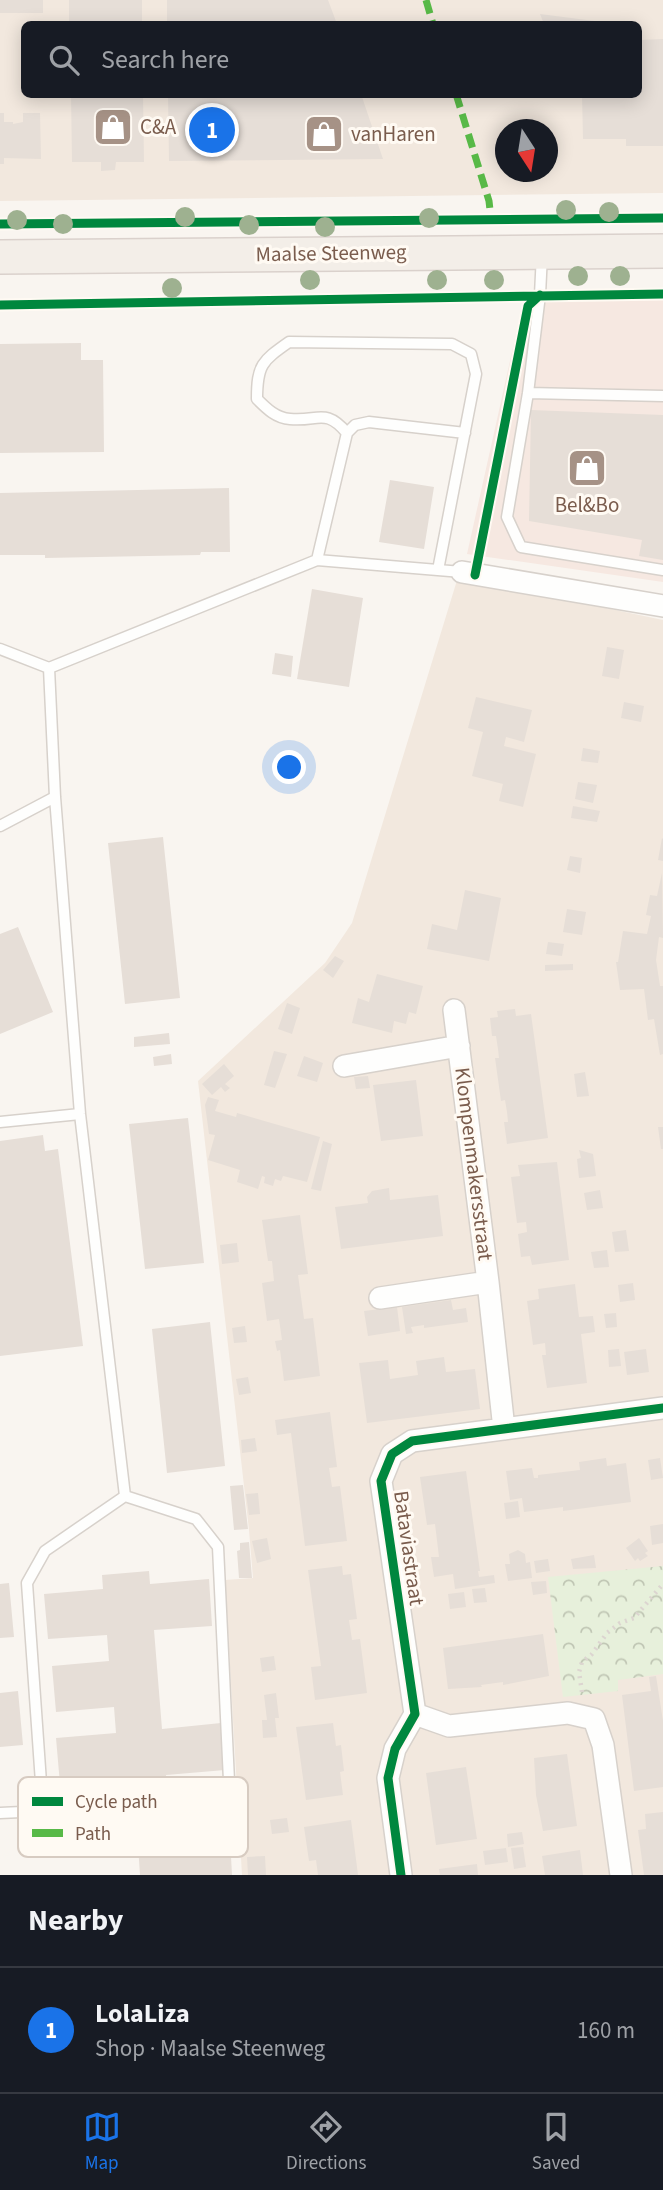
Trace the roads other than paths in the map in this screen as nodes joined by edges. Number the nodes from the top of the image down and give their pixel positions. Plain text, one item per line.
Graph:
1 (542, 251) junction
2 (663, 251) edge
3 (0, 257) edge
4 (528, 393) junction
5 (663, 396) edge
6 (347, 433) junction
7 (465, 433) junction
8 (317, 561) junction
9 (438, 569) junction
10 (663, 570) edge
11 (462, 572) joint
12 (663, 606) edge
13 (0, 649) edge
14 (49, 668) junction
15 (55, 797) junction
16 (0, 826) edge
17 (454, 1010) dead end
18 (459, 1046) junction
19 (344, 1066) dead end
20 (80, 1114) junction
21 (0, 1122) edge
22 (488, 1282) junction
23 (380, 1298) dead end
24 (663, 1409) edge
25 (503, 1429) junction
26 (125, 1496) junction
27 (415, 1714) junction
28 (41, 1777) edge
29 (229, 1777) edge
30 (0, 1812) edge
31 (18, 1812) edge
32 (401, 1875) edge
33 (621, 1875) edge

1 - 2 main road, Maalse Steenweg
1 - 3 main road, Maalse Steenweg
1 - 4 lane
4 - 5 lane
4 - 10 lane
6 - 7 lane
6 - 7 lane
6 - 8 lane
7 - 9 lane
8 - 9 lane
8 - 14 lane
9 - 11 lane
11 - 12 street
13 - 14 lane
14 - 15 lane
15 - 16 lane
15 - 20 lane
17 - 18 street, Klompenmakersstraat
18 - 19 street, Klompenmakersstraat
18 - 22 street, Klompenmakersstraat
20 - 21 lane
20 - 26 lane
22 - 23 street, Klompenmakersstraat
22 - 25 street, Klompenmakersstraat
24 - 25 street, Bataviastraat
25 - 27 street, Bataviastraat
26 - 28 lane
26 - 29 lane
27 - 32 street
27 - 33 street
30 - 31 lane

